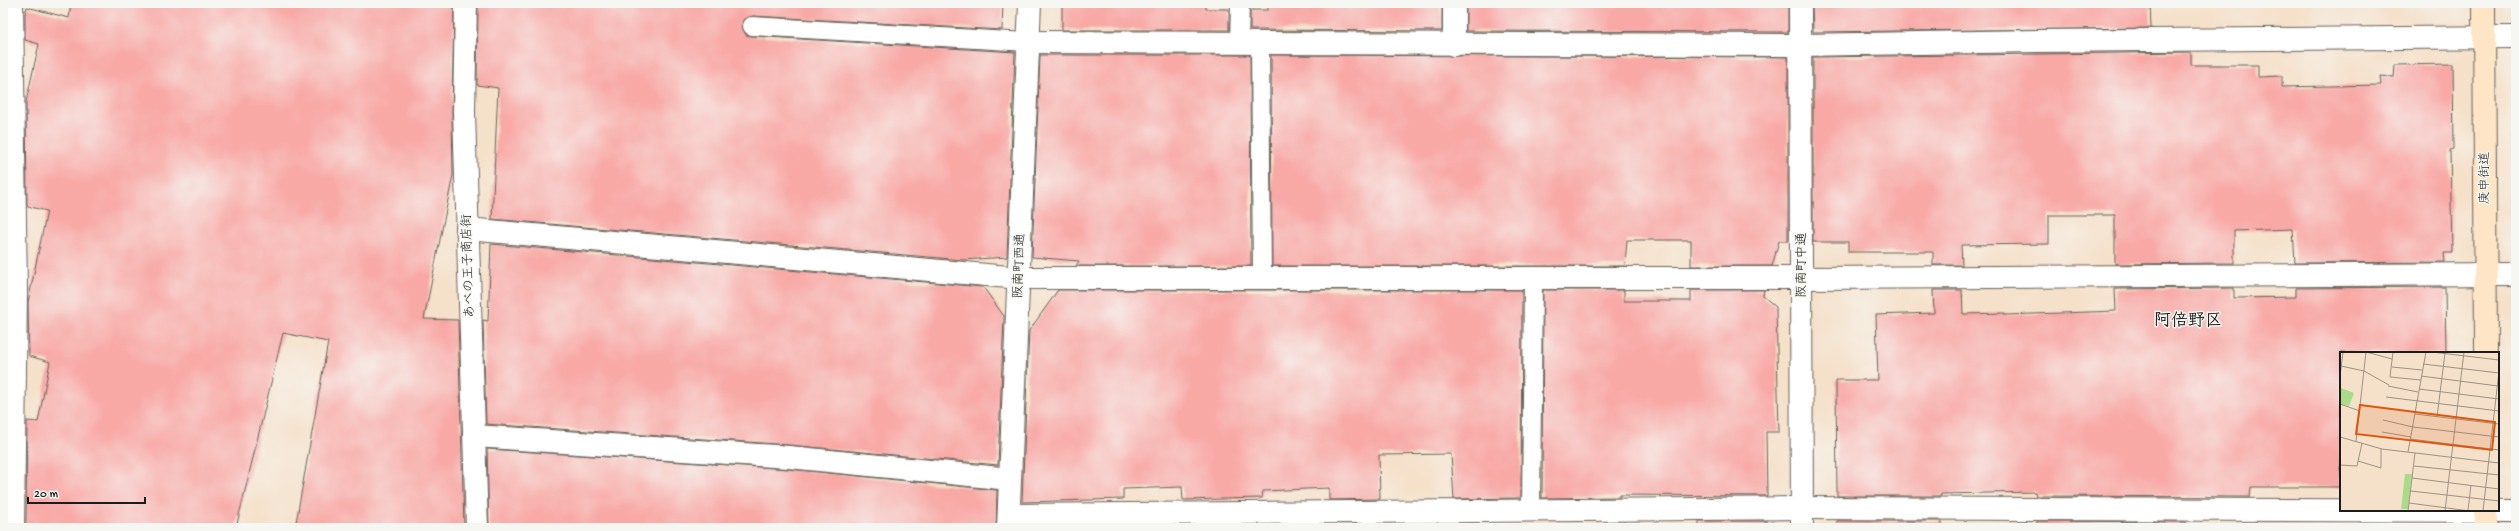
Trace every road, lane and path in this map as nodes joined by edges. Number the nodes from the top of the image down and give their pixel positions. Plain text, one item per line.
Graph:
1 (12, 3) edge
2 (466, 3) edge
3 (1030, 3) edge
4 (1240, 3) edge
5 (1454, 3) edge
6 (1800, 3) edge
7 (2484, 3) edge
8 (752, 26) dead end
9 (2484, 37) junction
10 (2516, 37) edge
11 (1028, 42) junction
12 (1249, 43) junction
13 (1454, 45) junction
14 (1801, 45) junction
15 (8, 106) edge
16 (467, 229) junction
17 (2485, 274) junction
18 (2516, 274) edge
19 (1020, 278) junction
20 (1262, 278) junction
21 (1533, 278) junction
22 (1802, 278) junction
23 (2486, 352) edge
24 (475, 436) junction
25 (1010, 479) junction
26 (1531, 511) junction
27 (2516, 511) edge
28 (2486, 516) edge
29 (1802, 518) edge
30 (1310, 520) edge
31 (1008, 522) edge
32 (13, 528) edge
33 (478, 528) edge

1 - 15 street
2 - 16 street, あべの王子商店街
3 - 11 street, 阪南町西通
4 - 12 lane
5 - 13 street
6 - 14 street, 阪南町中通
7 - 9 street, 庚申街道
8 - 11 lane
9 - 10 street
9 - 14 street
9 - 17 street, 庚申街道
11 - 12 street
11 - 19 street, 阪南町西通
12 - 13 street
12 - 20 lane
13 - 14 street
14 - 22 street, 阪南町中通
15 - 32 street
16 - 19 street
16 - 24 street, あべの王子商店街
17 - 18 street
17 - 22 street
17 - 23 street, 庚申街道
19 - 20 street
19 - 25 street, 阪南町西通
20 - 21 street
21 - 22 street
21 - 26 lane
22 - 29 street, 阪南町中通
24 - 25 street
24 - 33 street, あべの王子商店街
25 - 31 street, 阪南町西通
26 - 29 street
26 - 30 street
27 - 28 street
28 - 29 street
30 - 31 street

